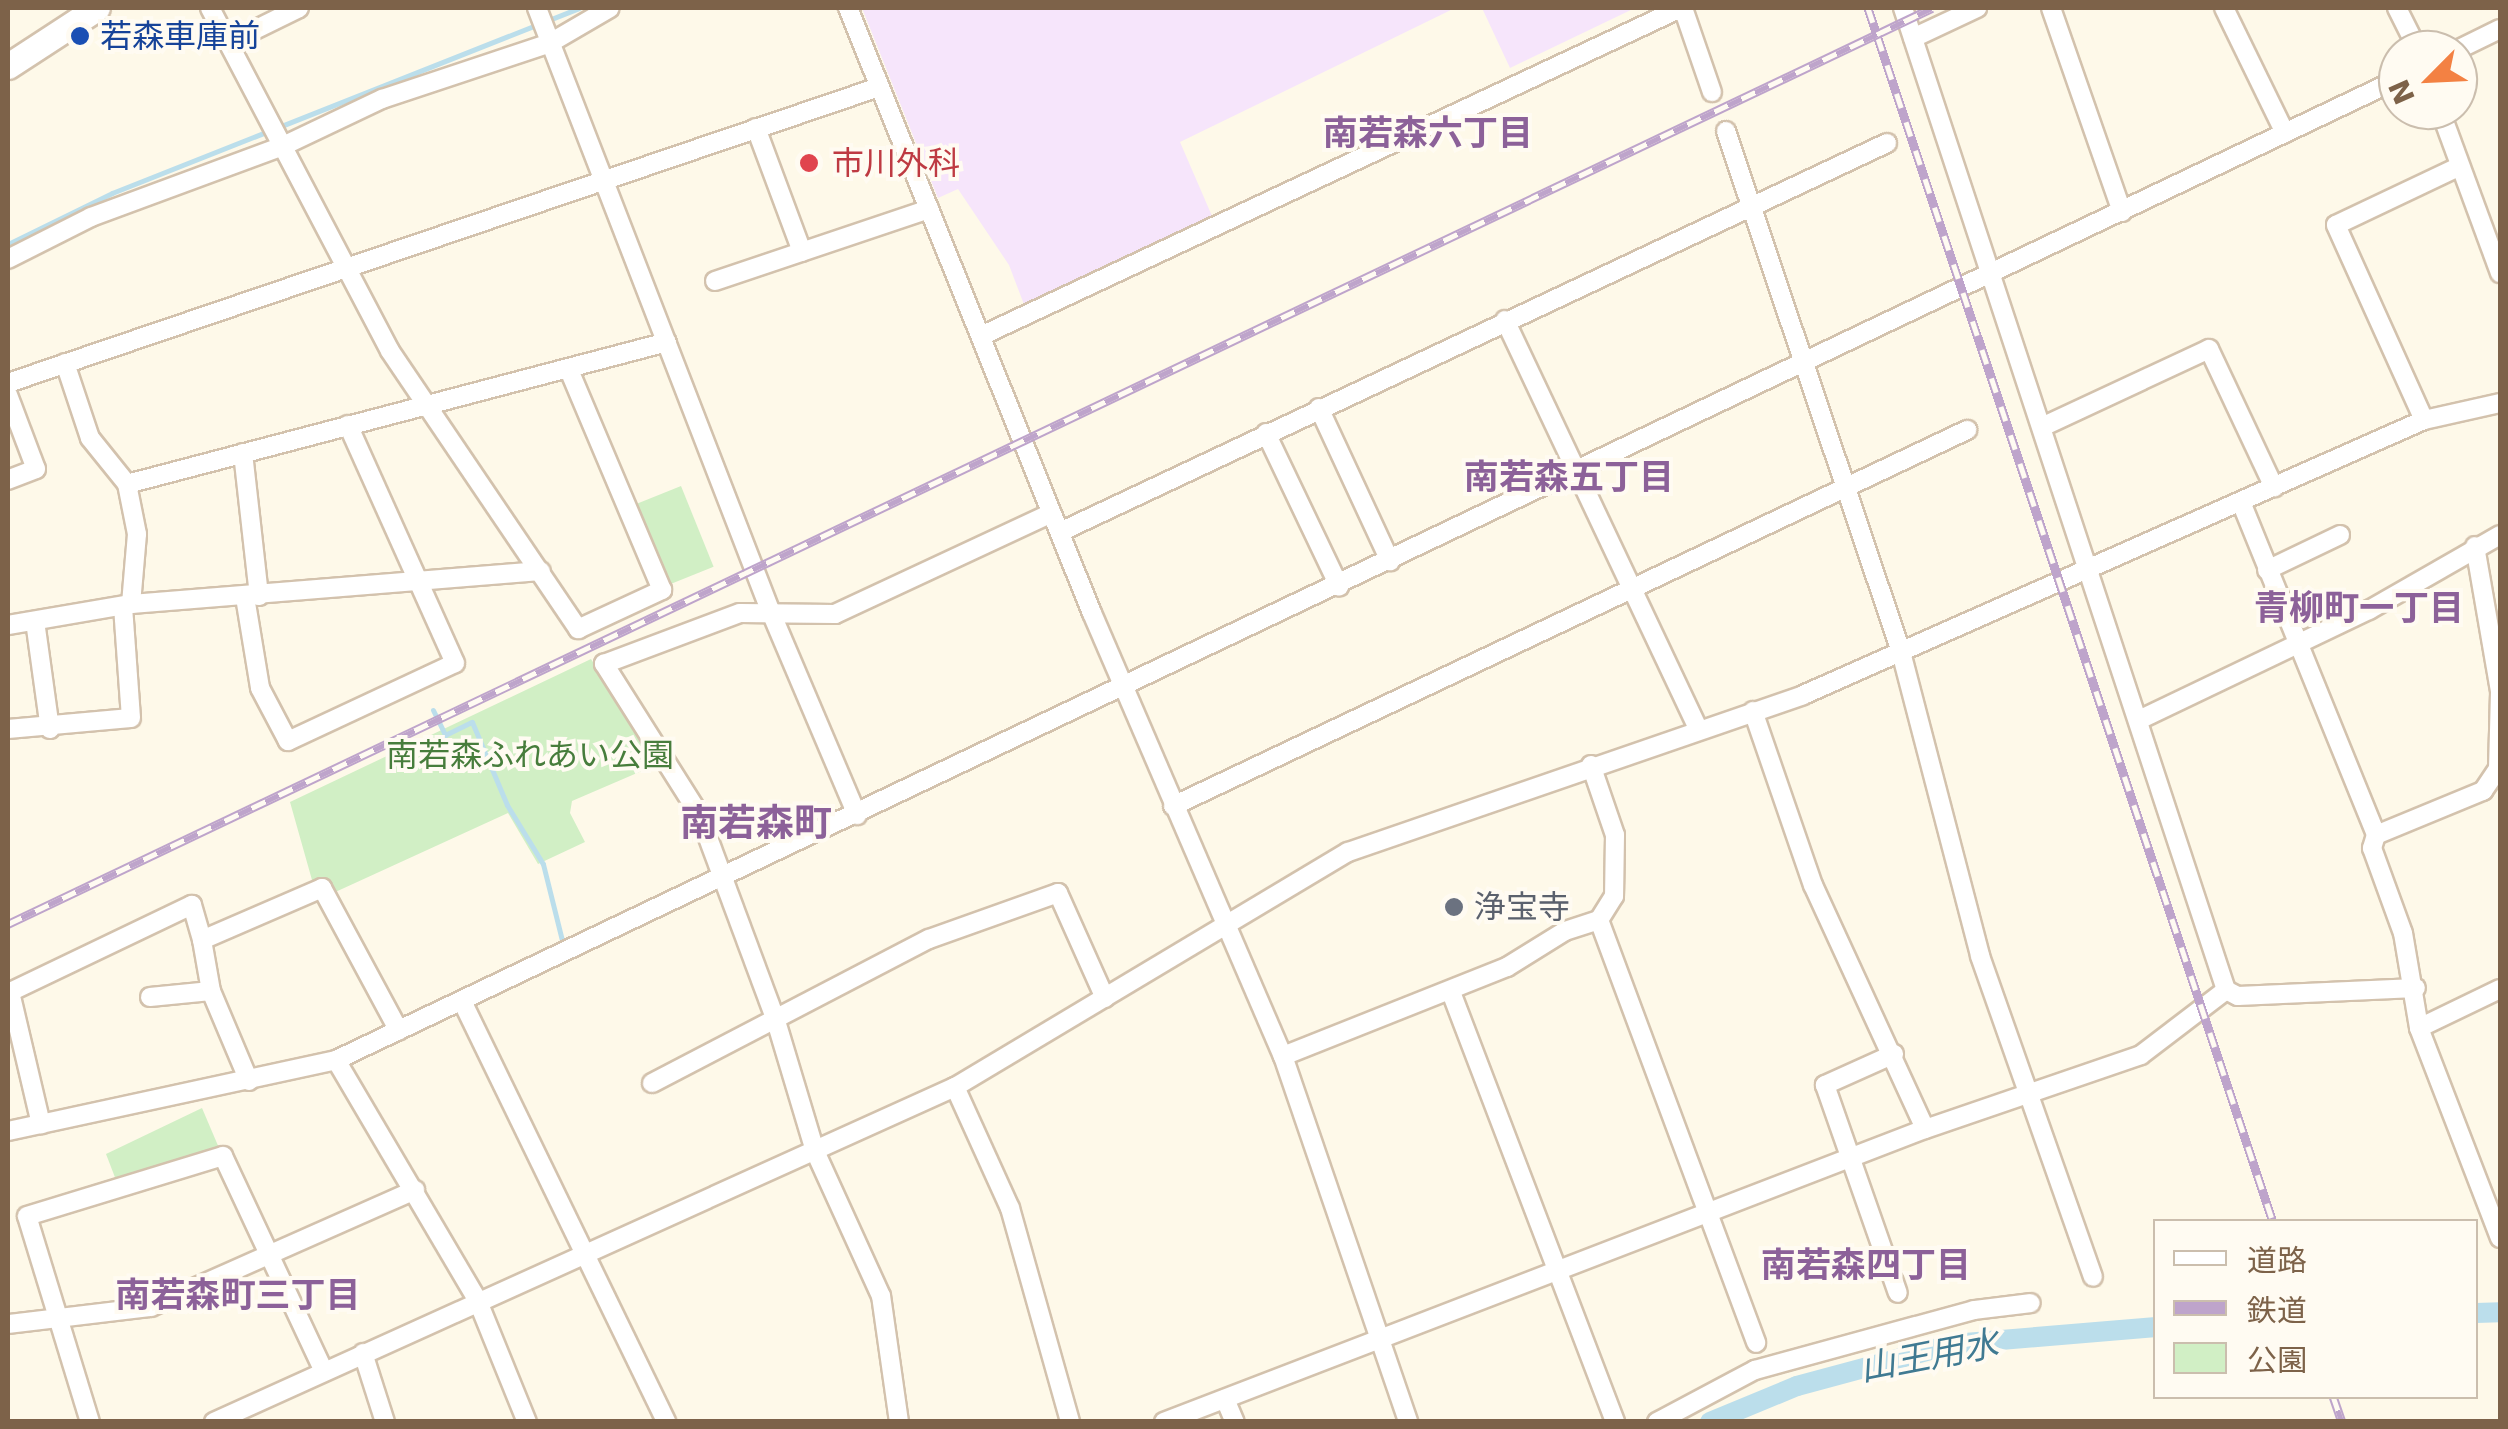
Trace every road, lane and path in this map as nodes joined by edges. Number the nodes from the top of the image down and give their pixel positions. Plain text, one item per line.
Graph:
1 (97, 8) edge
2 (210, 8) edge
3 (298, 8) edge
4 (610, 8) edge
5 (848, 8) edge
6 (1682, 8) edge
7 (1903, 8) edge
8 (1976, 8) edge
9 (2050, 8) edge
10 (2224, 8) edge
11 (539, 12) edge
12 (1913, 38) junction
13 (549, 39) junction
14 (228, 43) junction
15 (8, 66) edge
16 (880, 87) junction
17 (2378, 89) edge
18 (1712, 92) dead end
19 (756, 128) junction
20 (2446, 130) edge
21 (1726, 131) dead end
22 (2285, 134) junction
23 (277, 137) junction
24 (1887, 143) dead end
25 (2458, 167) junction
26 (603, 182) junction
27 (1750, 205) junction
28 (929, 209) junction
29 (2122, 212) junction
30 (2494, 237) edge
31 (802, 252) junction
32 (8, 259) edge
33 (347, 269) junction
34 (2500, 273) edge
35 (1991, 275) junction
36 (716, 281) dead end
37 (1506, 320) junction
38 (981, 336) junction
39 (667, 342) junction
40 (1803, 362) junction
41 (65, 363) junction
42 (568, 368) junction
43 (8, 383) edge
44 (8, 395) edge
45 (2500, 404) edge
46 (428, 405) junction
47 (1319, 408) junction
48 (2424, 420) junction
49 (348, 425) junction
50 (2044, 426) junction
51 (1968, 430) dead end
52 (1266, 433) junction
53 (243, 453) junction
54 (1578, 471) junction
55 (8, 480) edge
56 (127, 484) junction
57 (1848, 484) junction
58 (2274, 487) junction
59 (2241, 502) junction
60 (1052, 512) junction
61 (1060, 532) junction
62 (2340, 535) dead end
63 (2500, 535) edge
64 (2475, 546) junction
65 (1390, 561) junction
66 (2266, 570) junction
67 (540, 571) junction
68 (2091, 571) junction
69 (418, 584) junction
70 (1339, 586) junction
71 (1633, 587) junction
72 (252, 596) junction
73 (127, 605) junction
74 (770, 610) junction
75 (36, 621) junction
76 (8, 625) edge
77 (2295, 646) junction
78 (1901, 652) junction
79 (1125, 688) junction
80 (1752, 711) junction
81 (2141, 719) junction
82 (8, 729) edge
83 (50, 729) junction
84 (1698, 729) junction
85 (1590, 765) junction
86 (1173, 806) junction
87 (857, 816) junction
88 (2376, 835) junction
89 (724, 879) junction
90 (1598, 920) junction
91 (1228, 925) junction
92 (202, 940) junction
93 (2416, 988) junction
94 (2500, 989) edge
95 (2226, 990) junction
96 (212, 991) junction
97 (9, 992) edge
98 (1451, 992) junction
99 (150, 997) dead end
100 (1105, 998) junction
101 (462, 1002) junction
102 (775, 1018) junction
103 (2419, 1028) junction
104 (399, 1032) junction
105 (1894, 1054) junction
106 (1282, 1056) junction
107 (336, 1060) junction
108 (250, 1081) junction
109 (652, 1082) dead end
110 (955, 1086) junction
111 (2032, 1094) junction
112 (41, 1124) junction
113 (1925, 1128) junction
114 (8, 1131) edge
115 (815, 1151) junction
116 (1849, 1162) junction
117 (415, 1190) junction
118 (1706, 1216) junction
119 (2500, 1238) edge
120 (588, 1252) junction
121 (268, 1257) junction
122 (1557, 1273) junction
123 (2093, 1277) dead end
124 (1898, 1293) dead end
125 (478, 1300) junction
126 (2031, 1304) dead end
127 (59, 1322) junction
128 (8, 1324) edge
129 (1380, 1340) junction
130 (1756, 1344) dead end
131 (363, 1353) junction
132 (324, 1372) junction
133 (1225, 1399) junction
134 (247, 1414) edge
135 (90, 1422) edge
136 (214, 1422) edge
137 (385, 1422) edge
138 (527, 1422) edge
139 (666, 1422) edge
140 (898, 1422) edge
141 (1070, 1422) edge
142 (1164, 1422) edge
143 (1234, 1422) edge
144 (1408, 1422) edge
145 (1615, 1422) edge
146 (1657, 1422) edge

1 - 15 main road
2 - 14 street
3 - 14 street
4 - 13 street
5 - 16 street
6 - 18 street
6 - 38 street
7 - 12 street
8 - 12 street
9 - 29 street
10 - 22 street
11 - 13 street
12 - 35 street
13 - 23 street
13 - 26 street
14 - 23 street
16 - 19 street
16 - 28 street
17 - 22 street
19 - 26 street
19 - 31 street
20 - 25 street
21 - 27 street
22 - 29 street
23 - 32 street
23 - 33 street
24 - 27 street
25 - 30 street
25 - 48 street
26 - 33 street
26 - 39 street
27 - 37 street
27 - 40 street
28 - 31 street
28 - 38 street
29 - 35 street
30 - 34 street
31 - 36 street
33 - 41 street
33 - 46 street
35 - 40 street
35 - 50 street
37 - 47 street
37 - 54 street
38 - 60 street
39 - 42 street
39 - 74 street
40 - 54 street
40 - 57 street
41 - 43 street
41 - 56 street
42 - 46 street
42 - 67 street
44 - 55 street
45 - 48 street
46 - 49 street
46 - 67 street
47 - 52 street
47 - 65 street
48 - 58 street
49 - 53 street
49 - 69 street
50 - 58 street
50 - 68 street
51 - 57 street
52 - 61 street
52 - 70 street
53 - 56 street
53 - 72 street
54 - 65 street
54 - 71 street
56 - 73 street
57 - 71 street
57 - 78 street
58 - 59 street
59 - 66 street
59 - 68 street
60 - 61 street
60 - 74 street
61 - 79 street
62 - 66 street
63 - 64 street
64 - 77 street
64 - 88 street
65 - 70 street
66 - 77 street
67 - 69 street
68 - 78 street
68 - 81 street
69 - 72 street
69 - 72 street
70 - 79 street
71 - 84 street
71 - 86 street
72 - 73 street
73 - 75 street
73 - 83 street
74 - 87 street
74 - 89 street
75 - 76 street
75 - 83 street
77 - 81 street
77 - 88 street
78 - 80 street
78 - 111 street
79 - 86 street
79 - 87 street
80 - 84 street
80 - 105 street
81 - 95 street
82 - 83 street
84 - 85 street
85 - 90 street
85 - 91 street
86 - 91 street
87 - 89 street
88 - 93 street
89 - 101 street
89 - 102 street
90 - 98 street
90 - 118 street
91 - 100 street
91 - 106 street
92 - 96 street
92 - 97 street
92 - 104 street
93 - 95 street
93 - 103 street
94 - 103 street
95 - 111 street
96 - 99 street
96 - 108 street
97 - 112 street
98 - 106 street
98 - 122 street
100 - 102 street
100 - 110 street
101 - 104 street
101 - 120 street
102 - 109 street
102 - 115 street
103 - 119 street
104 - 107 street
105 - 113 street
105 - 116 street
106 - 129 street
107 - 108 street
107 - 117 street
108 - 112 street
110 - 115 street
110 - 141 street
111 - 113 street
111 - 123 street
112 - 114 street
113 - 116 street
115 - 120 street
115 - 140 street
116 - 118 street
116 - 124 street
117 - 121 street
117 - 125 street
118 - 122 street
118 - 130 street
120 - 125 street
120 - 139 street
121 - 127 street
121 - 127 street
121 - 132 street
122 - 129 street
122 - 145 street
125 - 131 street
125 - 138 street
126 - 146 street
127 - 128 street
127 - 135 street
129 - 133 street
129 - 144 street
131 - 132 street
131 - 137 street
132 - 134 street
133 - 142 street
133 - 143 street
134 - 136 street

